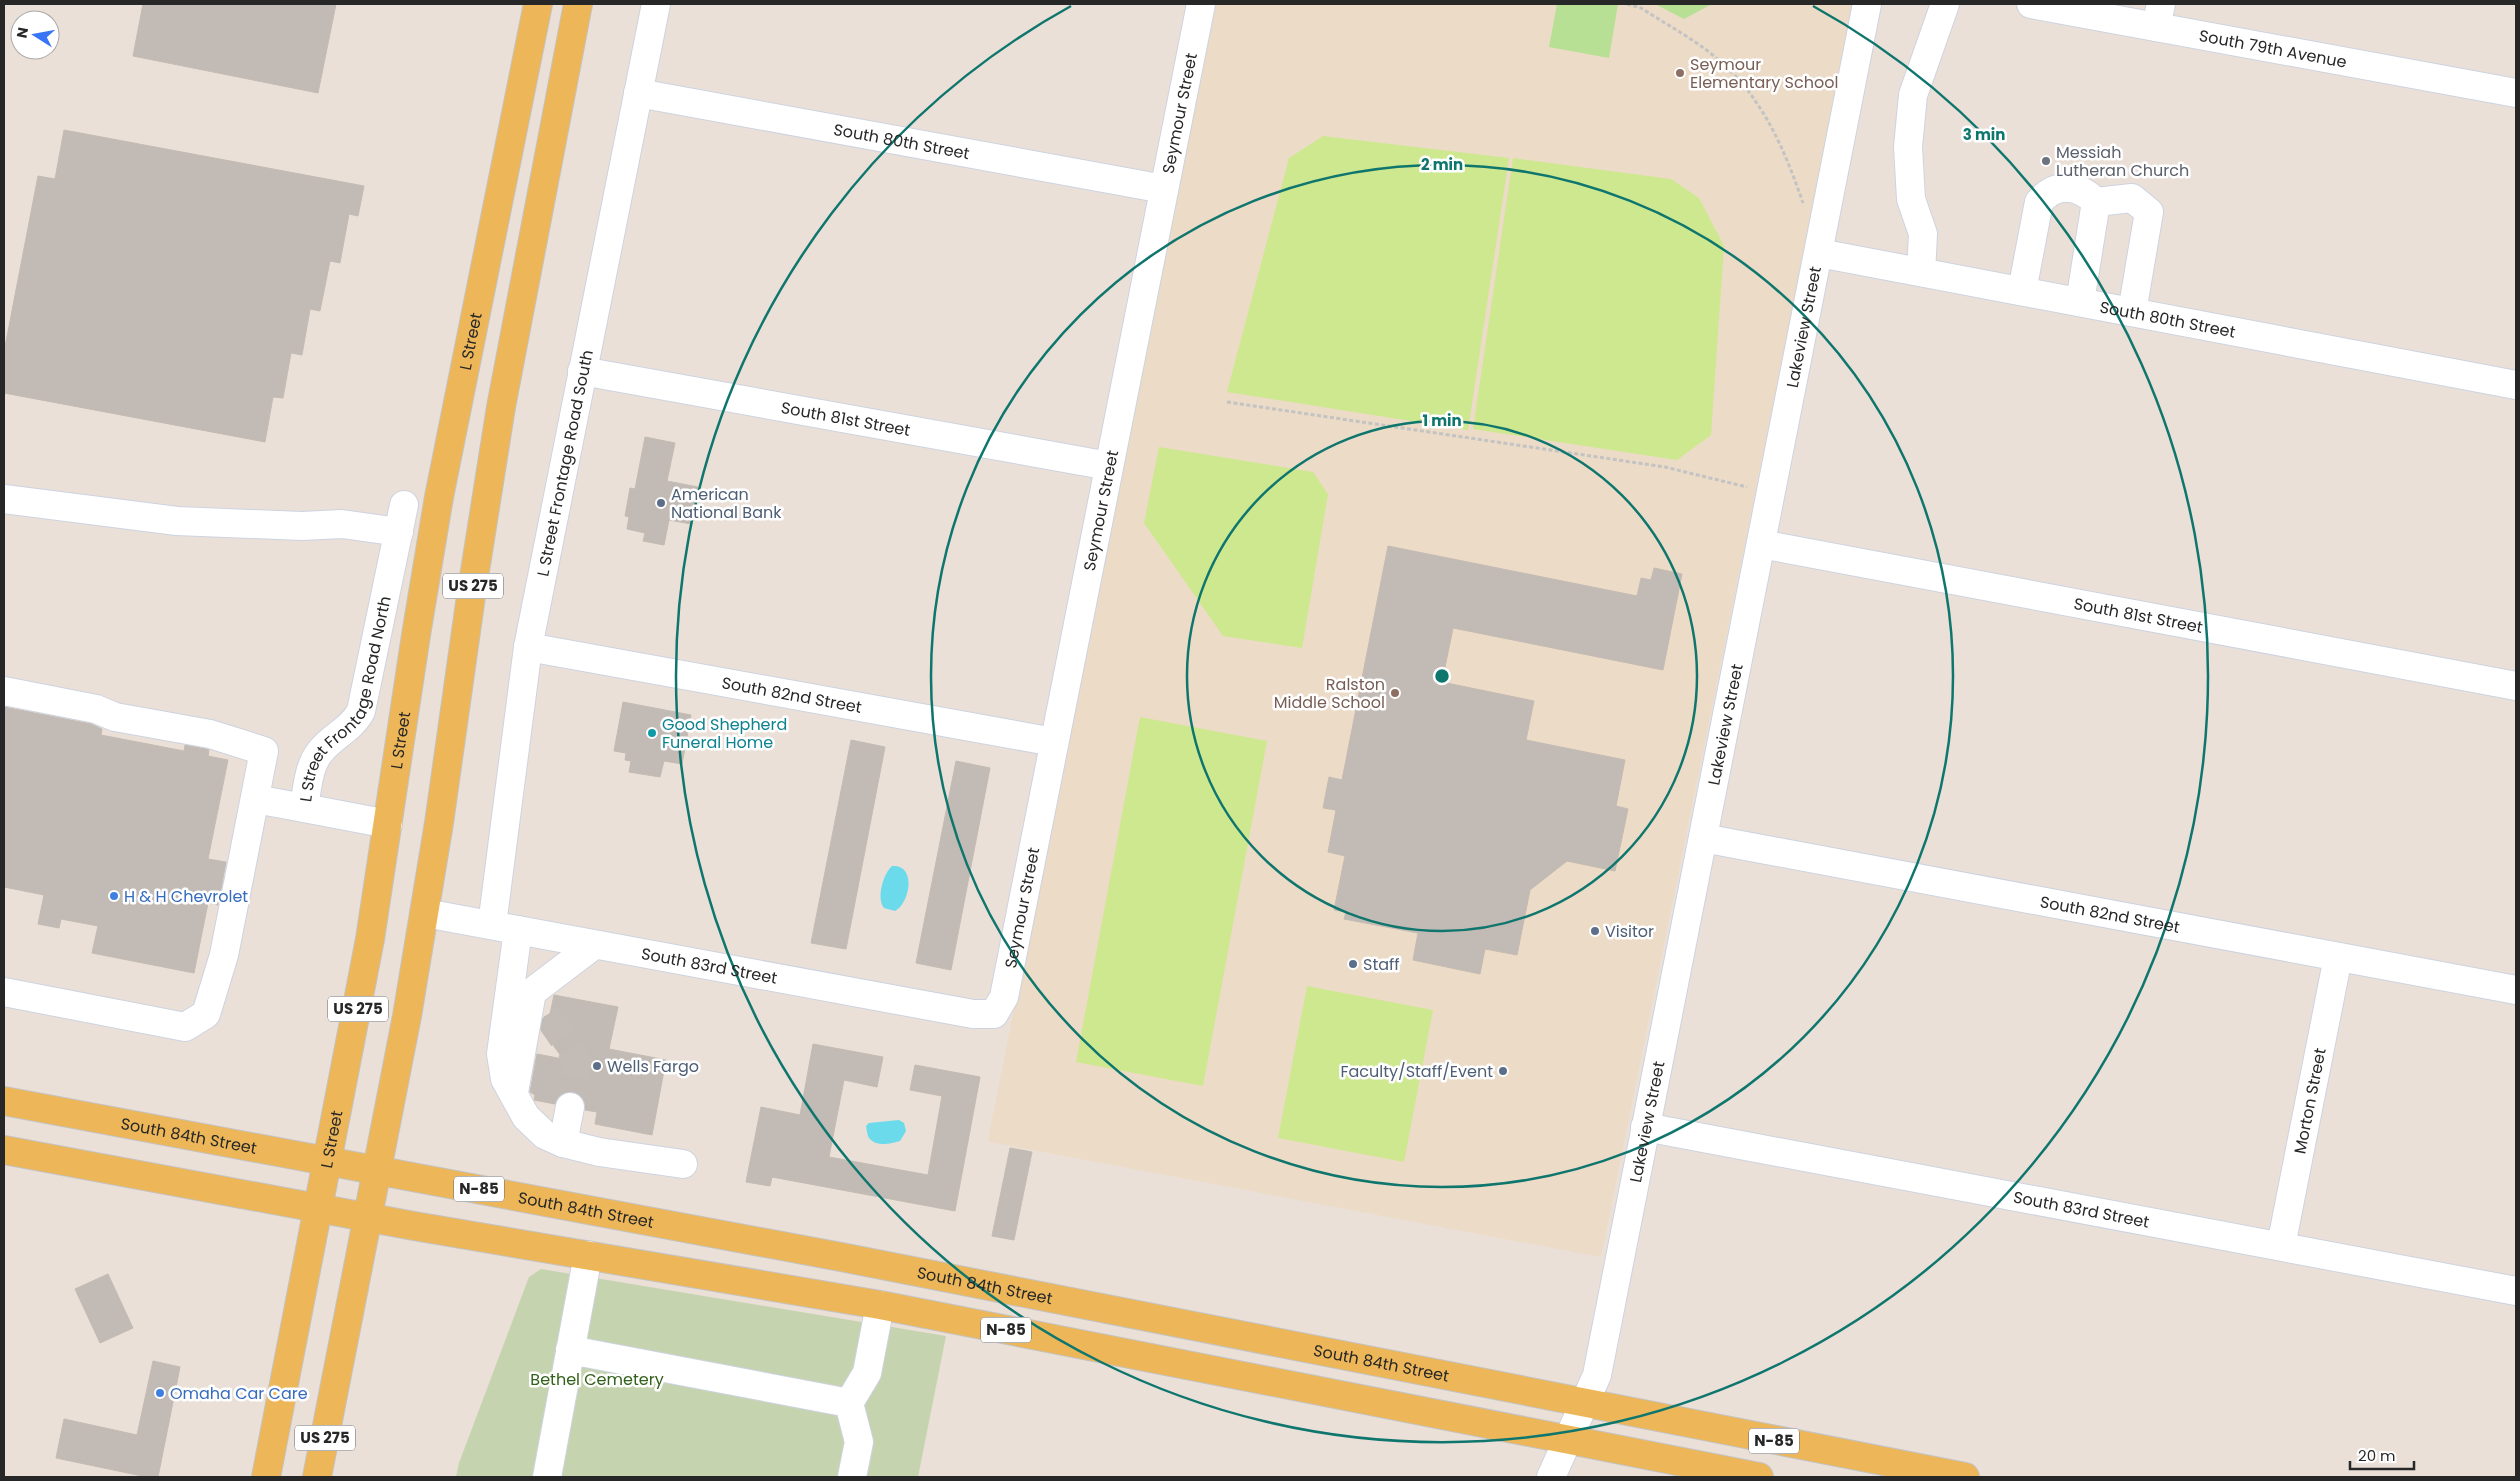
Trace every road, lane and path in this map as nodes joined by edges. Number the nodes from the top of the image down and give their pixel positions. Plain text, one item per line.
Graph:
1 (538, 4) edge
2 (578, 4) edge
3 (656, 4) edge
4 (1200, 4) edge
5 (1627, 4) edge
6 (1867, 4) edge
7 (1945, 4) edge
8 (2030, 4) edge
9 (2158, 15) edge
10 (2516, 93) edge
11 (638, 94) junction
12 (1164, 189) junction
13 (2096, 202) junction
14 (1805, 211) dead end
15 (1819, 253) junction
16 (1922, 272) junction
17 (2022, 291) junction
18 (2080, 302) junction
19 (2132, 312) junction
20 (582, 371) junction
21 (2516, 385) edge
22 (1227, 402) dead end
23 (1109, 466) junction
24 (1751, 488) dead end
25 (4, 499) edge
26 (404, 505) dead end
27 (399, 532) junction
28 (1761, 544) junction
29 (528, 647) junction
30 (2516, 686) edge
31 (4, 691) edge
32 (1054, 742) junction
33 (255, 799) junction
34 (304, 808) junction
35 (388, 824) junction
36 (1702, 838) junction
37 (425, 913) junction
38 (505, 928) junction
39 (594, 945) junction
40 (2338, 957) junction
41 (512, 967) junction
42 (2516, 990) edge
43 (4, 992) edge
44 (532, 992) junction
45 (994, 1014) joint
46 (547, 1015) tunnel mouth
47 (513, 1096) junction
48 (4, 1101) edge
49 (570, 1107) tunnel mouth
50 (1645, 1127) junction
51 (563, 1143) junction
52 (4, 1150) edge
53 (329, 1160) junction
54 (683, 1164) dead end
55 (378, 1170) junction
56 (320, 1209) junction
57 (369, 1218) junction
58 (2281, 1246) junction
59 (588, 1256) junction
60 (2516, 1291) edge
61 (880, 1305) junction
62 (570, 1350) junction
63 (849, 1404) junction
64 (1583, 1404) junction
65 (1566, 1439) junction
66 (266, 1477) edge
67 (317, 1477) edge
68 (547, 1477) edge
69 (852, 1477) edge
70 (1551, 1477) edge
71 (1759, 1477) edge
72 (1964, 1477) edge

1 - 35 main road, L Street / US 275
2 - 37 main road, US 275
3 - 11 street, L Street Frontage Road South
4 - 12 street, Seymour Street
5 - 14 path
6 - 15 street, Lakeview Street
7 - 16 street
8 - 9 street, South 79th Avenue
9 - 10 street, South 79th Avenue
11 - 12 street, South 80th Street
11 - 20 street, L Street Frontage Road South
12 - 23 street, Seymour Street
13 - 17 street
13 - 18 street
13 - 19 street
15 - 16 street, South 80th Street
15 - 28 street, Lakeview Street
16 - 17 street, South 80th Street
17 - 18 street, South 80th Street
18 - 19 street, South 80th Street
19 - 21 street, South 80th Street
20 - 23 street, South 81st Street
20 - 29 street, L Street Frontage Road South
22 - 24 path
23 - 32 street, Seymour Street
25 - 27 street
26 - 27 street, L Street Frontage Road North
27 - 34 street, L Street Frontage Road North
28 - 30 street, South 81st Street
28 - 36 street, Lakeview Street
29 - 32 street, South 82nd Street
29 - 38 street, L Street Frontage Road South
31 - 33 street
32 - 45 street, Seymour Street
33 - 34 street
33 - 43 street
34 - 35 street, L Street Frontage Road North
35 - 53 main road, L Street / US 275
36 - 40 street, South 82nd Street
36 - 50 street, Lakeview Street
37 - 38 street, South 83rd Street
37 - 55 main road, US 275
38 - 39 street, South 83rd Street
38 - 41 street, L Street Frontage Road South
39 - 44 street
39 - 45 street, South 83rd Street
40 - 42 street, South 82nd Street
40 - 58 street, Morton Street
41 - 44 street
41 - 47 street, L Street Frontage Road South
44 - 46 street
44 - 47 street
47 - 51 street, L Street Frontage Road South
48 - 53 main road, South 84th Street
49 - 51 street
50 - 58 street, South 83rd Street
50 - 64 street, Lakeview Street
51 - 54 street, L Street Frontage Road South
52 - 56 main road
53 - 55 main road, South 84th Street / N-85
53 - 56 main road, L Street / US 275
55 - 57 main road, US 275
55 - 64 main road, South 84th Street / N-85
56 - 57 main road, N-85
56 - 66 main road, L Street / US 275
57 - 59 main road, N-85
57 - 67 main road, US 275
58 - 60 street, South 83rd Street
59 - 61 main road, N-85
59 - 62 street
61 - 63 street
61 - 65 main road, N-85
62 - 63 street
62 - 68 street
63 - 69 street
64 - 65 street, Lakeview Street
64 - 72 main road, South 84th Street / N-85
65 - 70 street, Lakeview Street
65 - 71 main road, N-85

